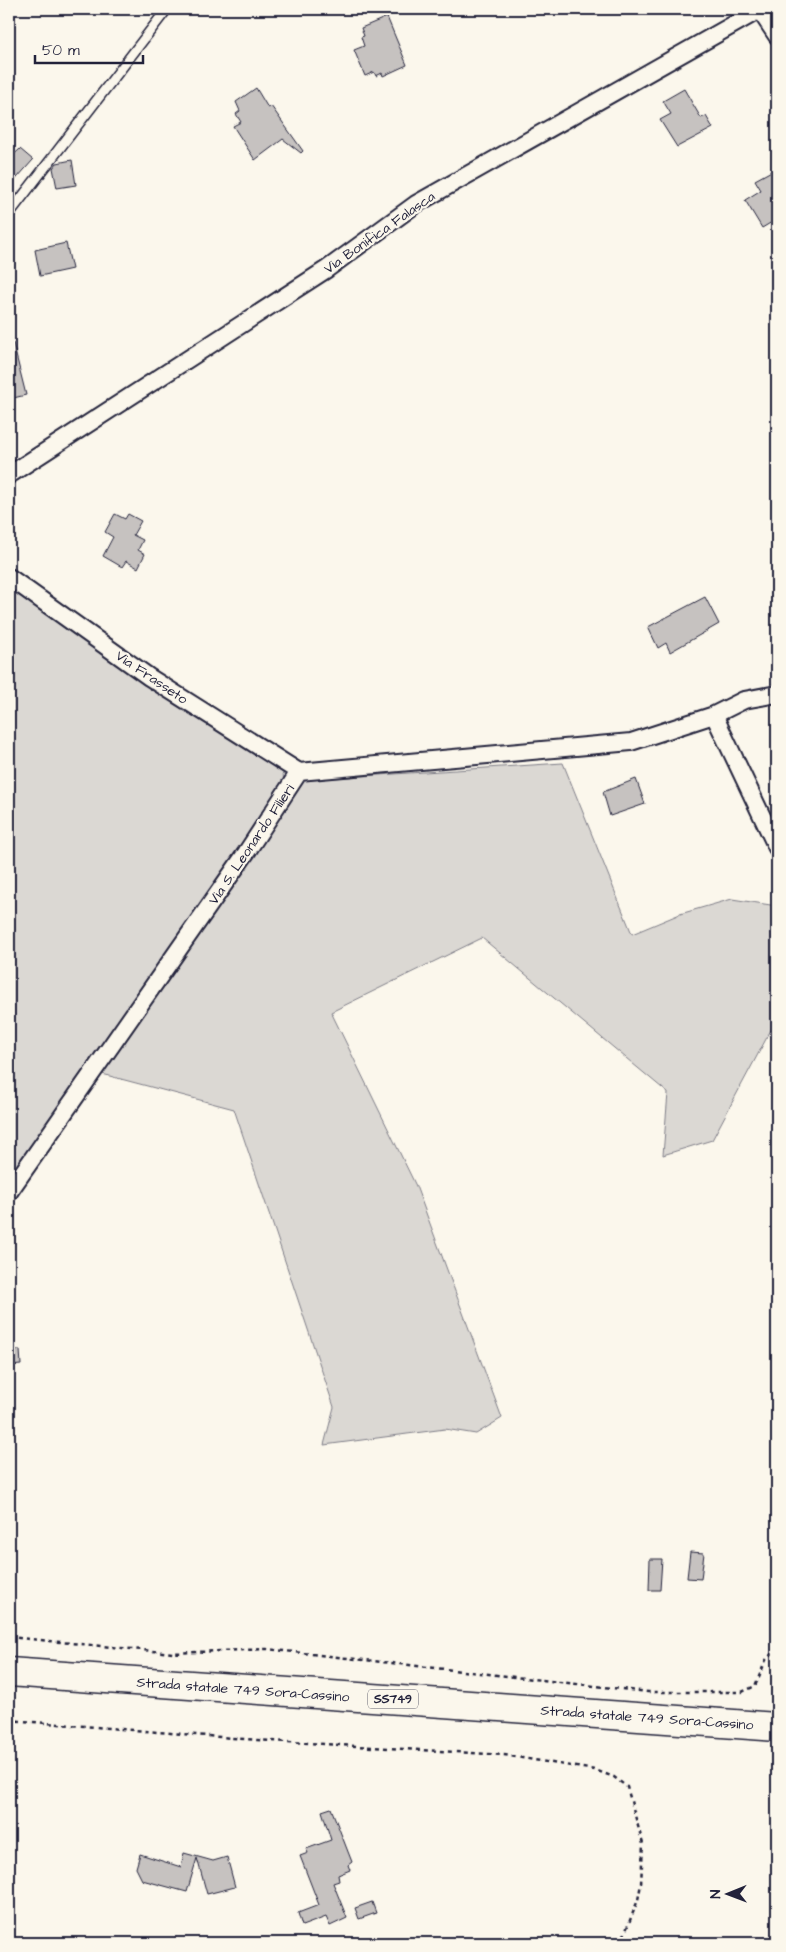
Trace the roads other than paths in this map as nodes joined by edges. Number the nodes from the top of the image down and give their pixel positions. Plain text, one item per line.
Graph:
1 (167, 9) edge
2 (760, 9) edge
3 (777, 36) edge
4 (9, 214) edge
5 (9, 475) edge
6 (9, 576) edge
7 (777, 694) edge
8 (714, 715) junction
9 (299, 772) junction
10 (777, 848) edge
11 (9, 1192) edge
12 (9, 1672) edge
13 (777, 1727) edge

1 - 4 lane
2 - 3 street
2 - 5 street, Via Bonifica Falasca
6 - 9 street, Via Frasseto
7 - 8 street, Via S. Leonardo Filieri
8 - 9 street, Via S. Leonardo Filieri
8 - 10 street
9 - 11 street, Via S. Leonardo Filieri
12 - 13 highway, Strada statale 749 Sora-Cassino / SS749

